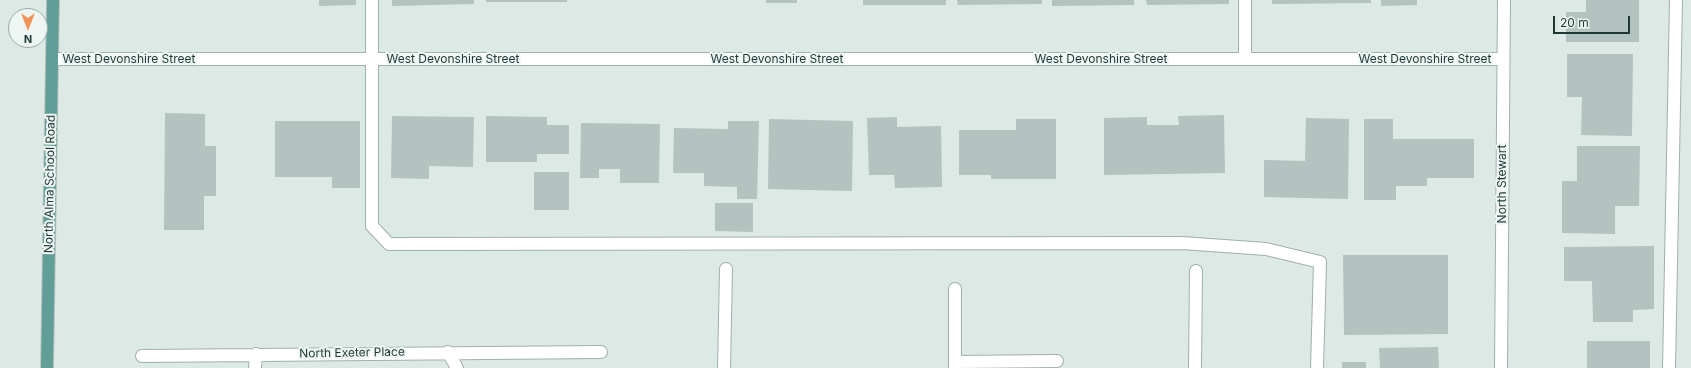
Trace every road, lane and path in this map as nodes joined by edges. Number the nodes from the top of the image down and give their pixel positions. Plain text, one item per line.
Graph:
1 (53, 0) edge
2 (372, 0) edge
3 (1245, 0) edge
4 (1504, 0) edge
5 (1676, 0) edge
6 (52, 59) junction
7 (372, 59) junction
8 (1245, 59) junction
9 (1502, 59) junction
10 (726, 269) dead end
11 (1196, 270) dead end
12 (955, 289) dead end
13 (448, 352) junction
14 (601, 352) dead end
15 (256, 354) junction
16 (142, 356) dead end
17 (1057, 361) dead end
18 (955, 365) edge
19 (47, 368) edge
20 (255, 368) edge
21 (457, 368) edge
22 (724, 368) edge
23 (1195, 368) edge
24 (1317, 368) edge
25 (1501, 368) edge
26 (1669, 368) edge

1 - 6 main road, North Alma School Road
2 - 7 street
3 - 8 street
4 - 9 street, North Stewart
5 - 26 street
6 - 7 street, West Devonshire Street
6 - 19 main road, North Alma School Road
7 - 8 street, West Devonshire Street
7 - 24 street
8 - 9 street, West Devonshire Street
9 - 25 street, North Stewart
10 - 22 street
11 - 23 street
12 - 18 street
13 - 14 street, North Exeter Place
13 - 15 street, North Exeter Place
13 - 21 street
15 - 16 street, North Exeter Place
15 - 20 street
17 - 18 street

